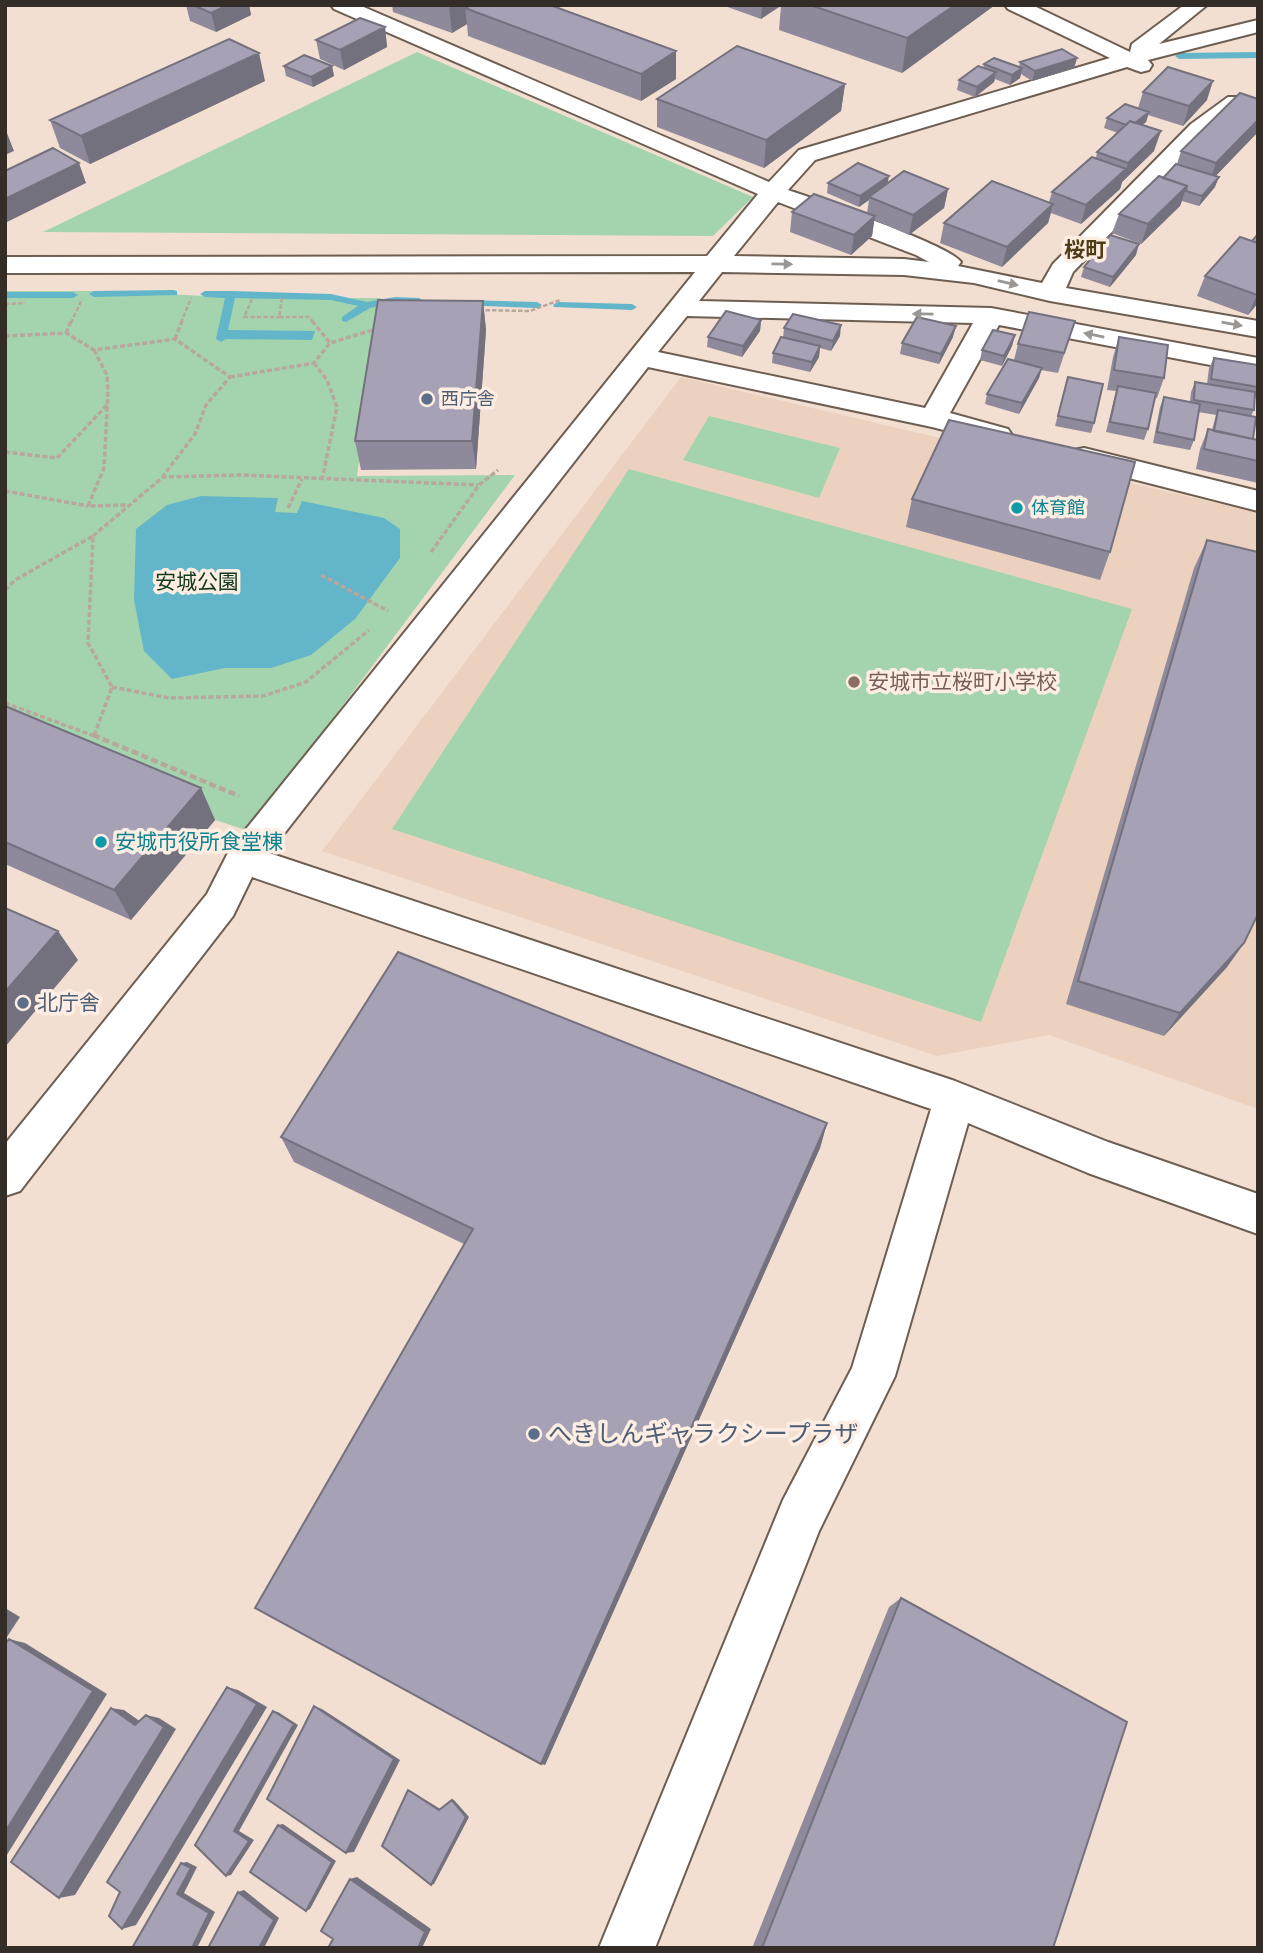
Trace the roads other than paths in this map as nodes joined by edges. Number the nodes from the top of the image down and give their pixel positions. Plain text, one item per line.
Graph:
1 (341, 5) edge
2 (1015, 5) edge
3 (1197, 5) edge
4 (1258, 26) edge
5 (1127, 59) junction
6 (1163, 73) edge
7 (1212, 92) edge
8 (1247, 105) edge
9 (773, 192) junction
10 (714, 264) junction
11 (5, 265) edge
12 (974, 275) junction
13 (1050, 293) junction
14 (680, 308) junction
15 (991, 316) junction
16 (1258, 329) edge
17 (641, 357) junction
18 (1258, 366) edge
19 (933, 418) junction
20 (1258, 501) edge
21 (243, 859) junction
22 (955, 1099) junction
23 (5, 1177) edge
24 (1258, 1214) edge
25 (627, 1948) edge

1 - 9 street
2 - 5 street
3 - 5 street
4 - 5 street
5 - 6 street
5 - 9 street
7 - 8 street
8 - 13 street
9 - 10 street
9 - 12 street
10 - 11 street
10 -> 12 street
10 - 14 street
12 -> 13 street
13 -> 16 street
15 -> 14 street
14 - 17 street
18 -> 15 street
15 - 19 street
17 - 19 street
17 - 21 street
19 - 20 street
21 - 22 street
21 - 23 street
22 - 24 street
22 - 25 street

